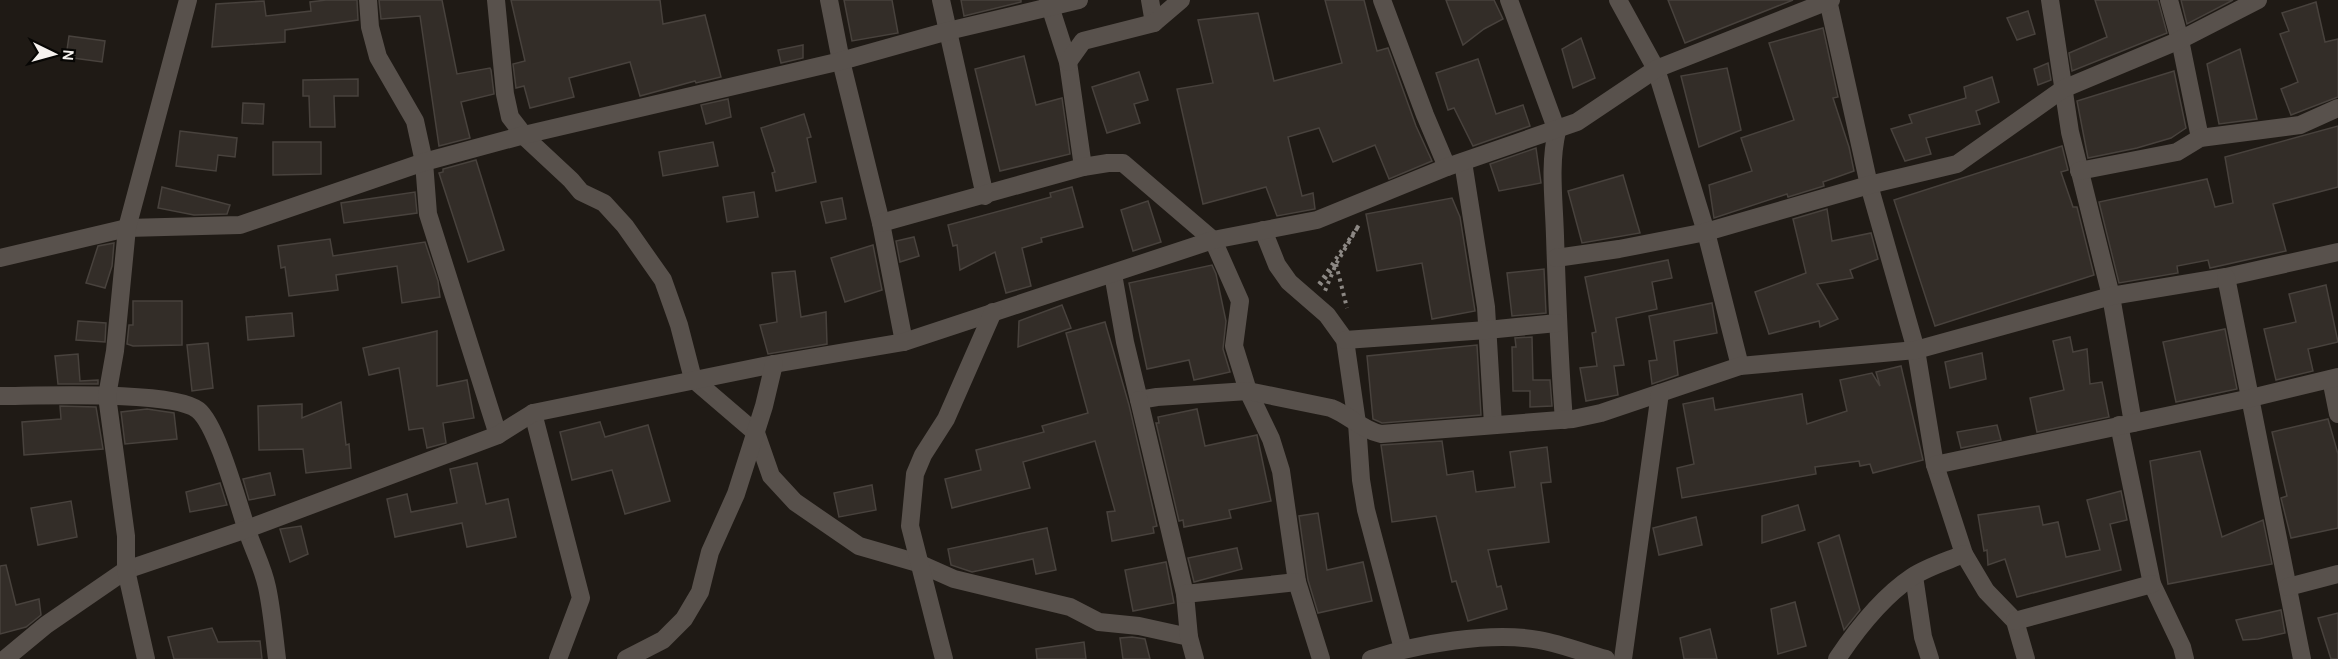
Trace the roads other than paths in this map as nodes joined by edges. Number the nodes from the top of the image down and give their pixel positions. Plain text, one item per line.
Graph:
1 (188, 0) edge
2 (368, 0) edge
3 (496, 0) edge
4 (829, 0) edge
5 (942, 0) edge
6 (1079, 0) edge
7 (1150, 0) edge
8 (1181, 0) edge
9 (1382, 0) edge
10 (1509, 0) edge
11 (1618, 0) edge
12 (1830, 0) edge
13 (2050, 0) edge
14 (2169, 0) edge
15 (2258, 0) edge
16 (1049, 3) edge
17 (1154, 23) junction
18 (948, 31) junction
19 (2180, 40) junction
20 (841, 62) junction
21 (1068, 62) junction
22 (1656, 69) junction
23 (2063, 89) junction
24 (2338, 108) edge
25 (1557, 130) junction
26 (524, 135) junction
27 (2200, 138) junction
28 (424, 162) junction
29 (1455, 164) junction
30 (1083, 167) junction
31 (2079, 171) junction
32 (1869, 185) junction
33 (985, 196) junction
34 (881, 223) junction
35 (127, 228) junction
36 (1263, 230) junction
37 (1706, 232) junction
38 (1213, 240) junction
39 (2338, 252) edge
40 (0, 258) edge
41 (1556, 258) junction
42 (1113, 274) junction
43 (2226, 277) junction
44 (2111, 296) junction
45 (993, 312) junction
46 (1557, 322) junction
47 (1487, 330) junction
48 (1345, 340) junction
49 (904, 342) junction
50 (1916, 350) junction
51 (774, 364) junction
52 (1740, 366) junction
53 (2334, 378) edge
54 (693, 379) junction
55 (1248, 391) junction
56 (1660, 393) junction
57 (0, 396) edge
58 (107, 396) junction
59 (2251, 398) junction
60 (1139, 400) junction
61 (533, 413) junction
62 (2338, 414) edge
63 (1564, 420) junction
64 (1357, 423) junction
65 (2126, 424) junction
66 (1493, 425) junction
67 (756, 433) junction
68 (498, 435) junction
69 (1935, 465) junction
70 (247, 529) junction
71 (1964, 554) junction
72 (918, 563) junction
73 (126, 570) junction
74 (2338, 574) edge
75 (1914, 576) junction
76 (1297, 582) junction
77 (2152, 584) junction
78 (2288, 587) junction
79 (1185, 594) junction
80 (2015, 621) junction
81 (1189, 637) junction
82 (1850, 640) junction
83 (1403, 649) junction
84 (5, 659) edge
85 (146, 659) edge
86 (277, 659) edge
87 (558, 659) edge
88 (626, 659) edge
89 (944, 659) edge
90 (1195, 659) edge
91 (1321, 659) edge
92 (1371, 659) edge
93 (1606, 659) edge
94 (1623, 659) edge
95 (1837, 659) edge
96 (1849, 659) edge
97 (1930, 659) edge
98 (2026, 659) edge
99 (2185, 659) edge
100 (2302, 659) edge

1 - 35 street
2 - 28 street
3 - 26 street
4 - 20 street
5 - 18 street
6 - 16 street
7 - 17 street
8 - 17 street
9 - 29 street
10 - 25 street
11 - 22 street
12 - 22 street
12 - 32 street
13 - 23 street
14 - 19 street
15 - 19 street
16 - 18 street
16 - 21 street
17 - 21 street
18 - 20 street
18 - 33 street
19 - 23 street
19 - 27 street
20 - 26 street
20 - 34 street
21 - 30 street
22 - 25 street
22 - 37 street
23 - 31 street
23 - 32 street
24 - 27 street
25 - 29 street
25 - 41 street
26 - 28 street
26 - 54 street
27 - 31 street
28 - 35 street
28 - 68 street
29 - 36 street
29 - 47 street
30 - 33 street
30 - 38 street
31 - 44 street
32 - 37 street
32 - 50 street
33 - 34 street
34 - 49 street
35 - 40 street
35 - 58 street
36 - 38 street
36 - 48 street
37 - 41 street
37 - 52 street
38 - 42 street
38 - 55 street
39 - 43 street
41 - 46 street
42 - 45 street
42 - 60 street
43 - 44 street
43 - 59 street
44 - 50 street
44 - 65 street
45 - 49 street
45 - 72 street
46 - 47 street
46 - 63 street
47 - 48 street
47 - 66 street
48 - 64 street
49 - 51 street
50 - 52 street
50 - 69 street
51 - 54 street
51 - 67 street
52 - 56 street
53 - 59 street
53 - 62 street
54 - 61 street
54 - 67 street
55 - 60 street
55 - 64 street
55 - 76 street
56 - 63 street
56 - 94 street
57 - 58 street
58 - 70 street
58 - 73 street
59 - 65 street
59 - 78 street
60 - 79 street
61 - 68 street
61 - 87 street
63 - 66 street
64 - 66 street
64 - 83 street
65 - 69 street
65 - 77 street
67 - 72 street
67 - 88 street
68 - 70 street
69 - 71 street
70 - 73 street
70 - 86 street
71 - 75 street
71 - 80 street
72 - 81 street
72 - 89 street
73 - 84 street
73 - 85 street
74 - 78 street
75 - 82 street
75 - 97 street
76 - 79 street
76 - 91 street
77 - 80 street
77 - 99 street
78 - 100 street
79 - 81 street
80 - 98 street
81 - 90 street
82 - 95 street
82 - 96 street
83 - 92 street
83 - 93 street

